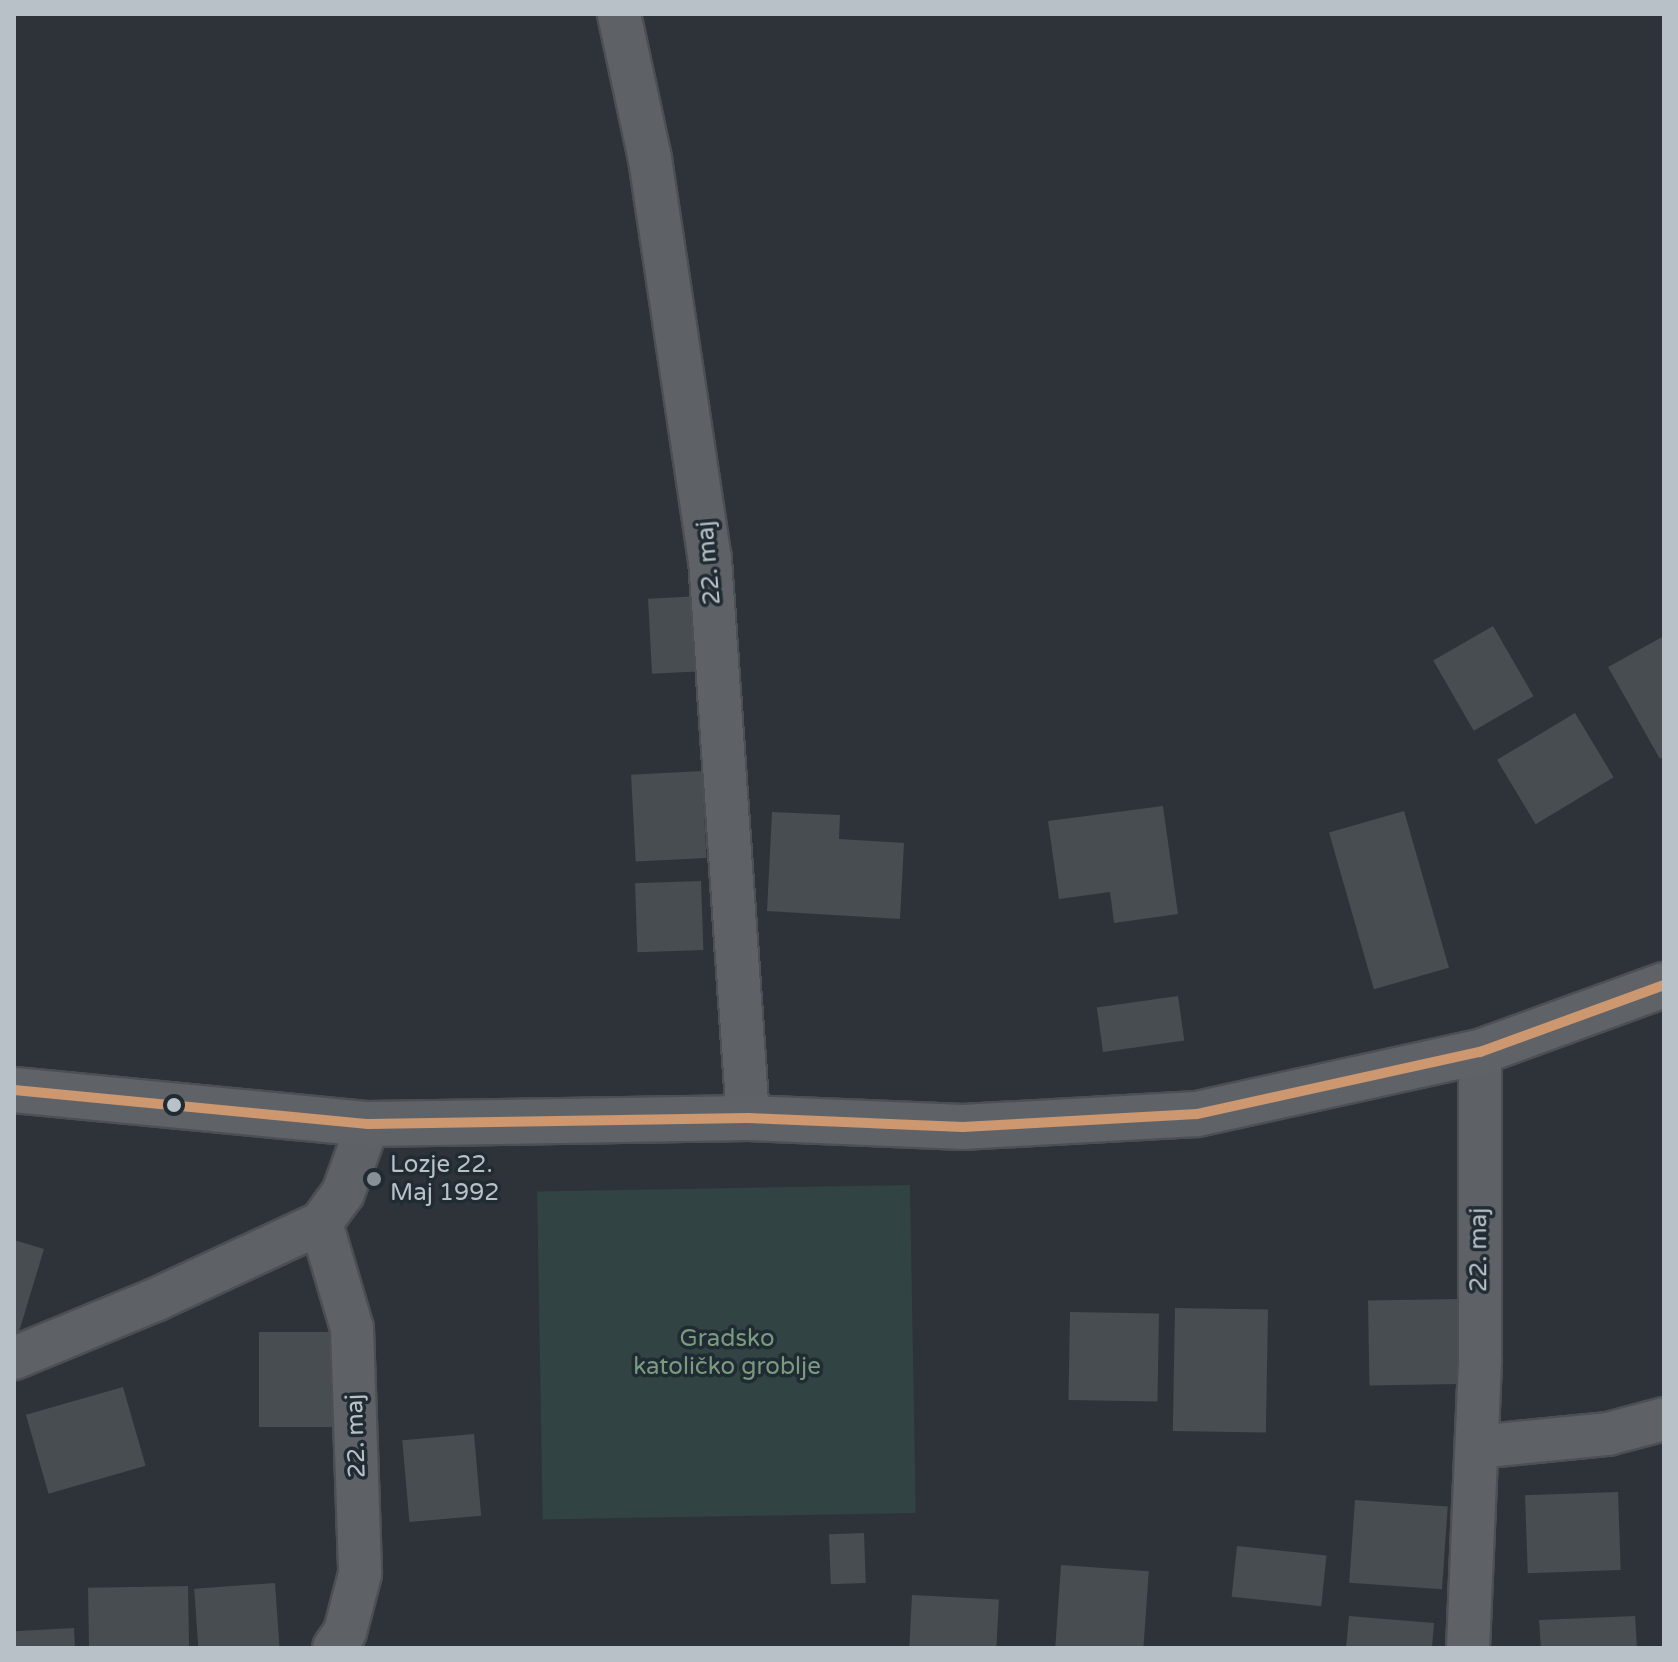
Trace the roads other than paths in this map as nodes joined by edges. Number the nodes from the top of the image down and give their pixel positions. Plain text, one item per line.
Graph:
1 (619, 14) edge
2 (1664, 985) edge
3 (1480, 1052) junction
4 (14, 1090) edge
5 (748, 1118) junction
6 (368, 1124) junction
7 (321, 1223) junction
8 (14, 1358) edge
9 (1664, 1419) edge
10 (1477, 1447) junction
11 (334, 1648) edge
12 (1468, 1648) edge

1 - 5 street, 22. maj
2 - 3 main road
3 - 5 main road
3 - 10 street, 22. maj
4 - 6 main road
5 - 6 main road
6 - 7 street
7 - 8 street
7 - 11 street, 22. maj
9 - 10 street
10 - 12 street, 22. maj

